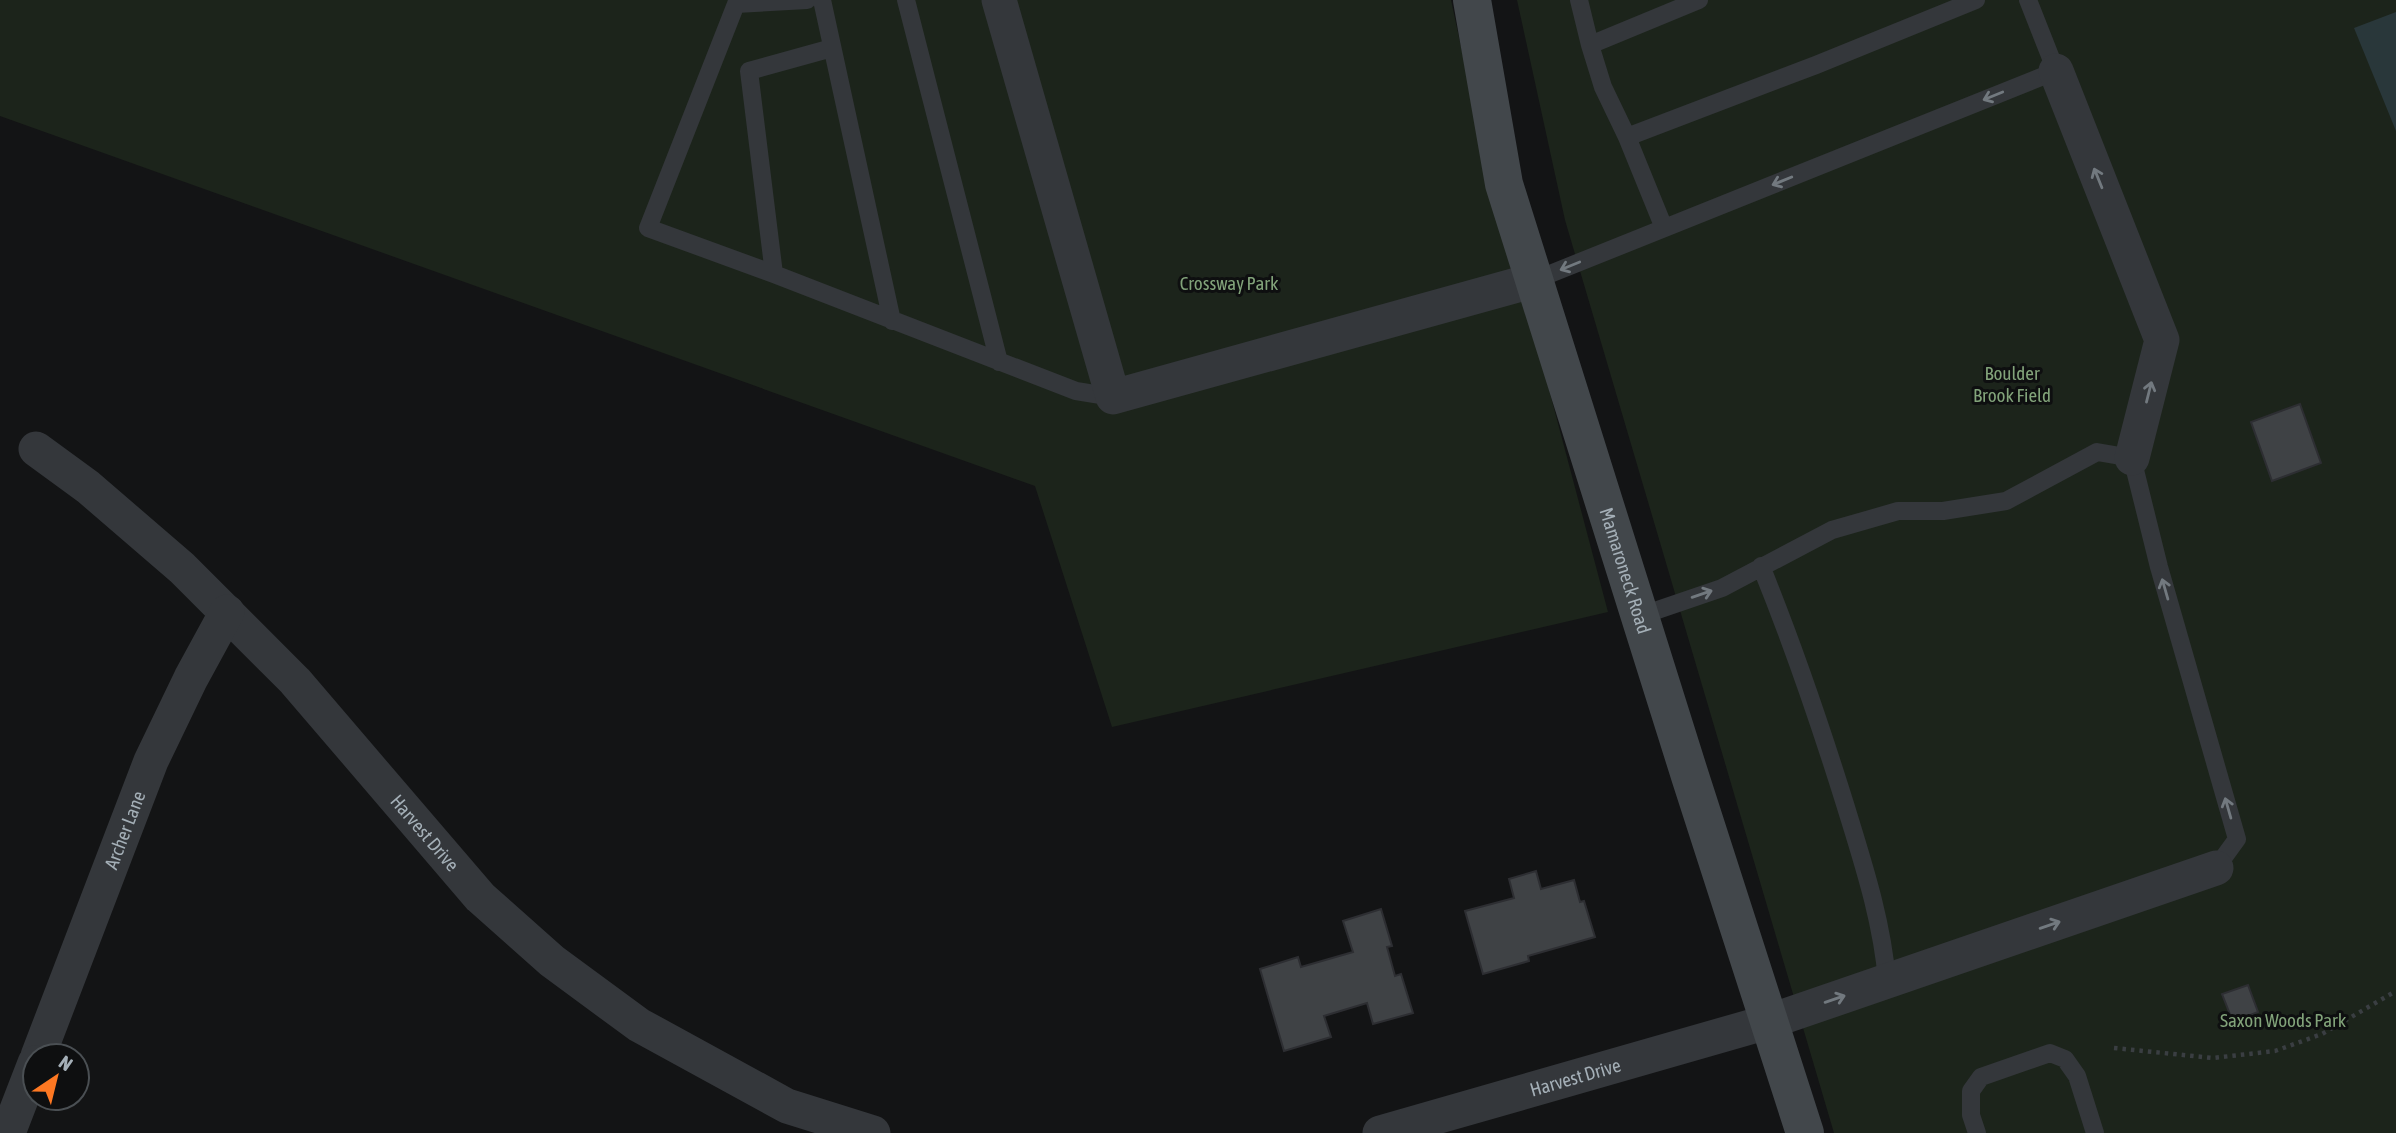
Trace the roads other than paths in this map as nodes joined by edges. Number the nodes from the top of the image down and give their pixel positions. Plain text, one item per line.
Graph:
1 (807, 0) edge
2 (822, 0) edge
3 (906, 0) edge
4 (999, 0) edge
5 (1472, 0) edge
6 (1579, 0) edge
7 (1699, 0) edge
8 (1976, 0) edge
9 (2028, 0) edge
10 (1590, 45) junction
11 (832, 48) junction
12 (2056, 71) junction
13 (1627, 137) junction
14 (1664, 228) junction
15 (775, 274) junction
16 (1535, 280) junction
17 (892, 321) junction
18 (999, 362) junction
19 (1113, 397) junction
20 (36, 449) dead end
21 (2132, 458) junction
22 (1761, 566) junction
23 (227, 612) junction
24 (1640, 615) junction
25 (2216, 868) joint
26 (1887, 981) junction
27 (1770, 1021) junction
28 (43, 1042) edge
29 (21, 1099) edge
30 (8, 1133) edge
31 (873, 1133) edge
32 (1380, 1133) edge
33 (1805, 1133) edge
34 (1977, 1133) edge
35 (2095, 1133) edge

1 - 15 lane
2 - 11 lane
3 - 18 lane
4 - 19 street
5 - 16 street, Mamaroneck Road
6 - 10 lane
7 - 10 lane
8 - 13 lane
9 - 12 lane
10 - 13 lane
11 - 15 lane
11 - 17 lane
12 -> 14 lane
21 -> 12 street
13 - 14 lane
14 -> 16 lane
15 - 17 lane
16 - 19 street
16 - 24 street, Mamaroneck Road
17 - 18 lane
18 - 19 lane
20 - 23 street, Harvest Drive
21 - 22 lane
25 -> 21 lane
24 -> 22 lane
22 - 26 lane
23 - 28 street, Archer Lane
23 - 31 street, Harvest Drive
24 - 27 street, Mamaroneck Road
26 -> 25 street, Harvest Drive
27 -> 26 street, Harvest Drive
27 - 32 street, Harvest Drive
27 - 33 street, Mamaroneck Road
29 - 30 street
34 - 35 lane

